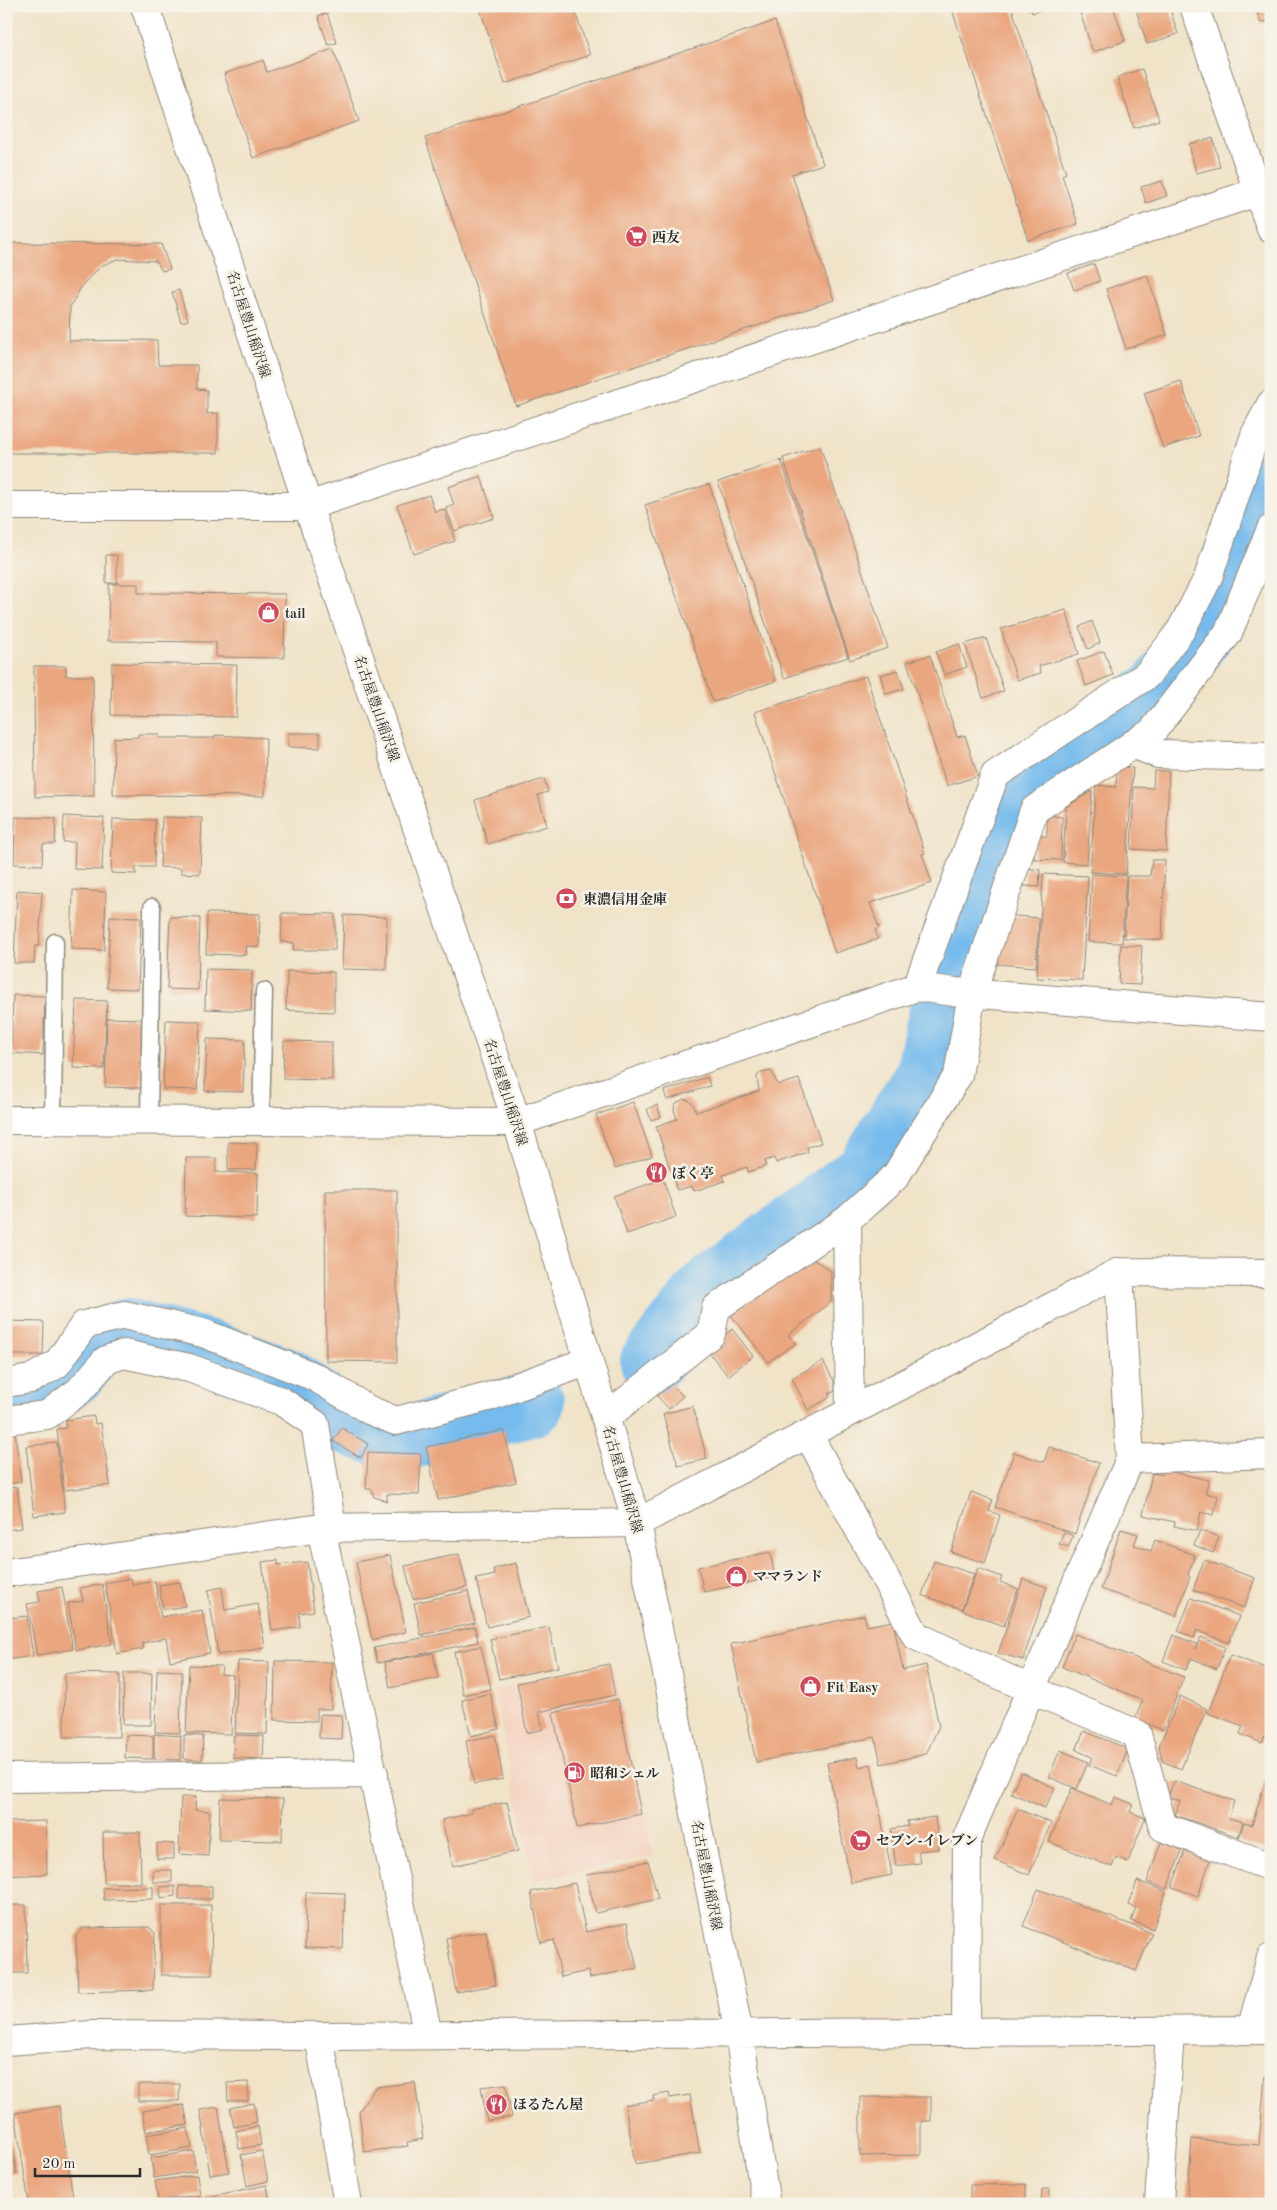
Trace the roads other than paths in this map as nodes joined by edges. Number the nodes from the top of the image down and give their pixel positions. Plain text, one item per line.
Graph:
1 (145, 6) edge
2 (1194, 6) edge
3 (1257, 192) junction
4 (1271, 229) edge
5 (1271, 404) edge
6 (6, 506) edge
7 (308, 506) junction
8 (1271, 530) edge
9 (1134, 744) junction
10 (1271, 757) edge
11 (152, 907) dead end
12 (55, 942) dead end
13 (945, 990) junction
14 (264, 991) dead end
15 (1271, 1017) edge
16 (6, 1120) edge
17 (53, 1120) junction
18 (150, 1121) junction
19 (261, 1121) junction
20 (517, 1122) junction
21 (847, 1220) junction
22 (1119, 1272) junction
23 (1271, 1273) edge
24 (589, 1361) junction
25 (6, 1383) edge
26 (850, 1412) junction
27 (606, 1418) junction
28 (6, 1420) edge
29 (808, 1434) junction
30 (1271, 1454) edge
31 (1130, 1459) junction
32 (637, 1523) junction
33 (327, 1528) junction
34 (6, 1573) edge
35 (1032, 1690) junction
36 (374, 1774) junction
37 (6, 1778) edge
38 (1271, 1867) edge
39 (1271, 1958) edge
40 (966, 2030) junction
41 (1261, 2030) edge
42 (1170, 2032) junction
43 (428, 2034) junction
44 (738, 2034) junction
45 (319, 2036) junction
46 (6, 2040) edge
47 (348, 2204) edge
48 (766, 2204) edge
49 (1159, 2204) edge

1 - 7 street, 名古屋豊山稲沢線
2 - 3 street
3 - 4 street
3 - 7 street
5 - 13 street
6 - 7 street
7 - 20 street, 名古屋豊山稲沢線
8 - 9 street
9 - 10 street
9 - 13 street
11 - 18 lane
12 - 17 lane
13 - 15 street
13 - 20 street
13 - 21 street
14 - 19 lane
16 - 17 street
17 - 18 street
18 - 19 street
19 - 20 street
20 - 24 street, 名古屋豊山稲沢線
21 - 26 street
21 - 27 street
22 - 23 street
22 - 26 street
22 - 31 street
24 - 25 street
24 - 27 street, 名古屋豊山稲沢線
26 - 29 street
27 - 32 street, 名古屋豊山稲沢線
28 - 33 street
29 - 32 street
29 - 35 street
30 - 31 street
31 - 35 street
32 - 33 street
32 - 44 street, 名古屋豊山稲沢線
33 - 34 street
33 - 36 street
35 - 38 street
35 - 40 street
36 - 37 street
36 - 43 street
39 - 41 street
40 - 42 street
40 - 44 street
41 - 42 street
42 - 49 street
43 - 44 street
43 - 45 street
44 - 48 street, 名古屋豊山稲沢線
45 - 46 street
45 - 47 street

